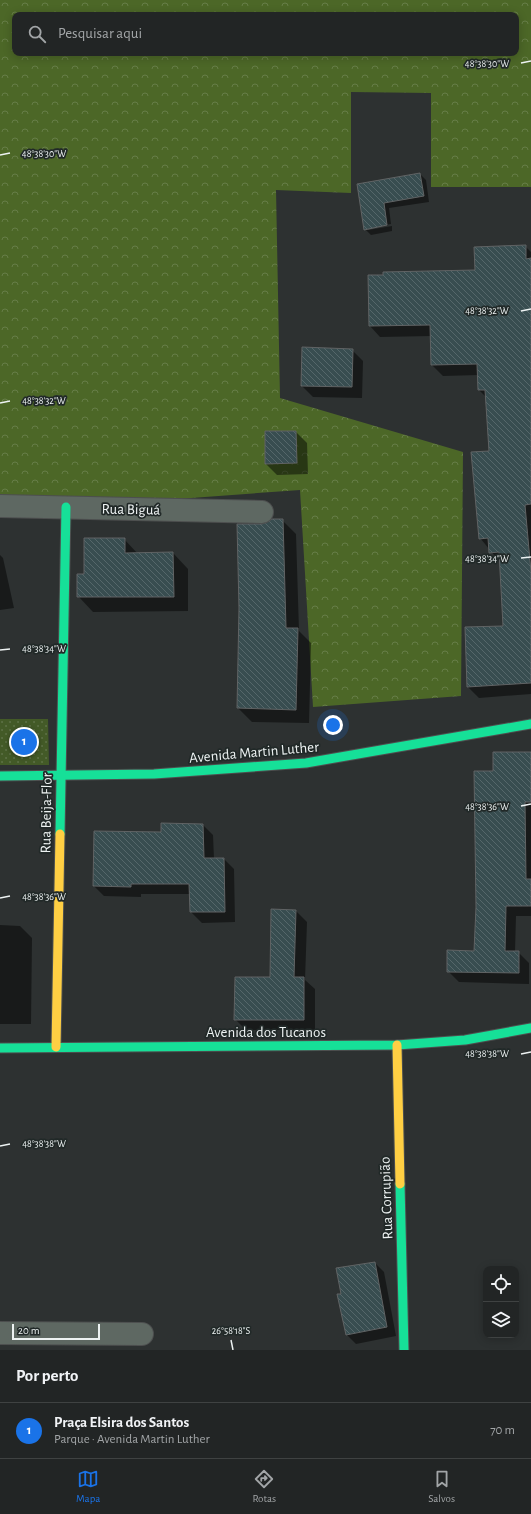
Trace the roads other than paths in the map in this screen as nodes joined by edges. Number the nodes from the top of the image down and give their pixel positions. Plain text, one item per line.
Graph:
1 (0, 506) edge
2 (66, 507) junction
3 (262, 512) dead end
4 (531, 724) edge
5 (0, 776) edge
6 (60, 776) junction
7 (531, 1028) edge
8 (397, 1045) junction
9 (56, 1047) junction
10 (0, 1048) edge
11 (0, 1333) edge
12 (142, 1334) dead end
13 (404, 1350) edge

1 - 2 street, Rua Biguá
2 - 3 street, Rua Biguá
2 - 6 street, Rua Beija-Flor
4 - 6 street, Avenida Martin Luther
5 - 6 street, Avenida Martin Luther
6 - 9 street, Rua Beija-Flor
7 - 8 street, Avenida dos Tucanos
8 - 9 street, Avenida dos Tucanos
8 - 13 street, Rua Corrupião
9 - 10 street, Avenida dos Tucanos
11 - 12 street

